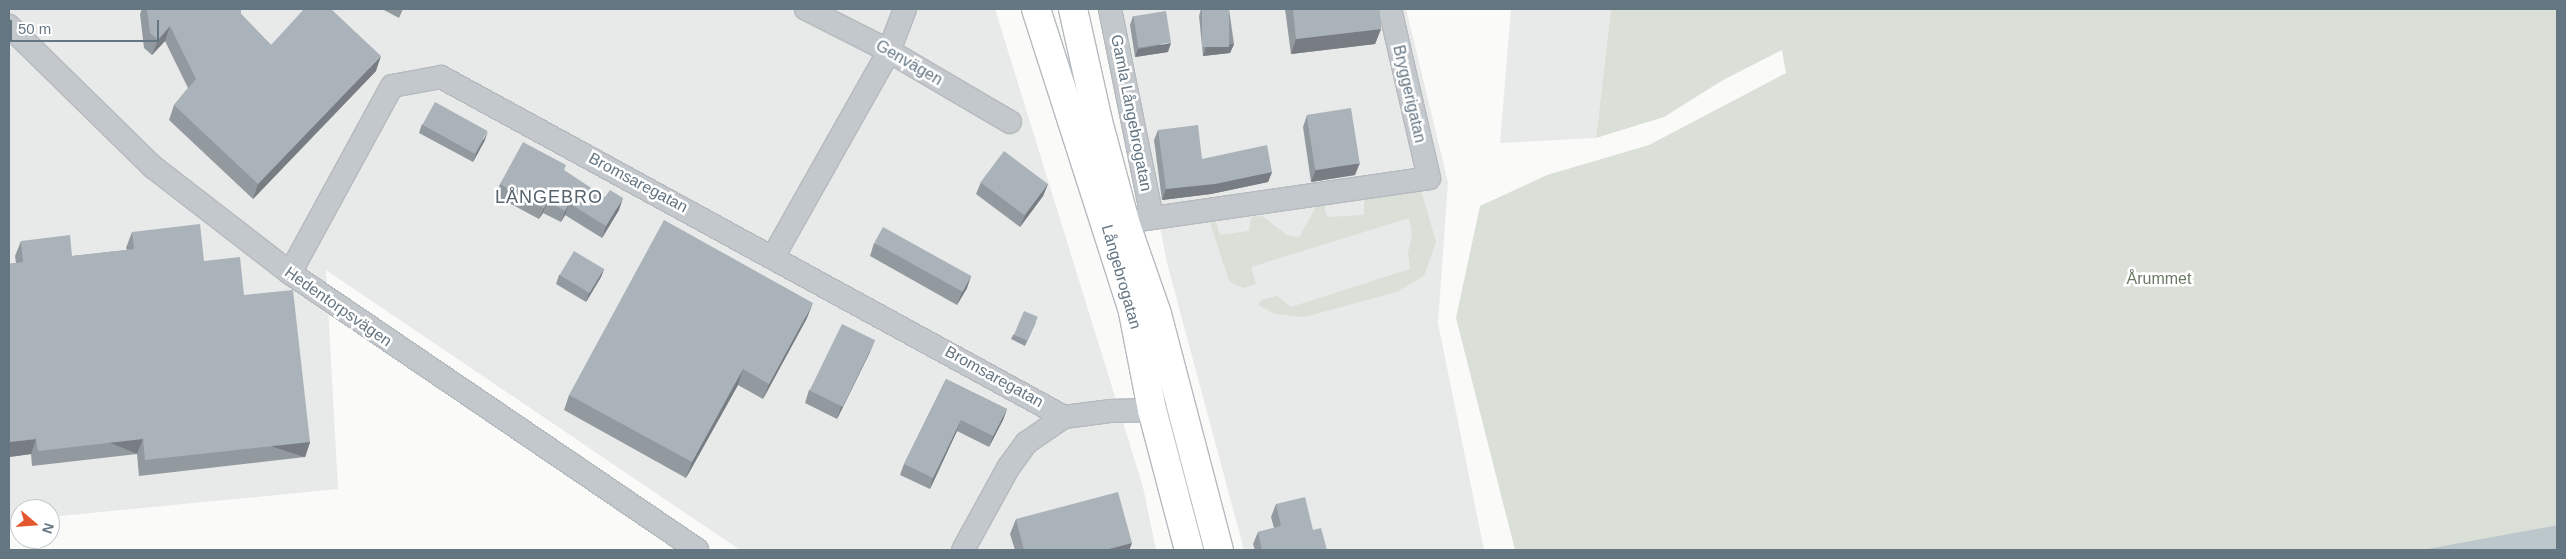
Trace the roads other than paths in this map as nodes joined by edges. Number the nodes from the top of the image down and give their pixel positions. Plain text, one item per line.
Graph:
1 (806, 9) edge
2 (905, 9) edge
3 (1036, 9) edge
4 (1073, 9) edge
5 (1110, 9) edge
6 (1390, 9) edge
7 (9, 26) edge
8 (889, 51) junction
9 (1010, 122) dead end
10 (1429, 178) joint
11 (1152, 217) junction
12 (1125, 222) junction
13 (773, 257) junction
14 (290, 273) junction
15 (1152, 410) junction
16 (1064, 417) junction
17 (697, 550) edge
18 (964, 550) edge
19 (1189, 550) edge
20 (1206, 550) edge
21 (1219, 550) edge

1 - 8 street, Genvägen
2 - 8 street
3 - 15 main road, Långebrogatan
4 - 12 main road, Långebrogatan
5 - 11 street, Gamla Långebrogatan
6 - 10 street, Bryggerigatan
7 - 14 street, Hedentorpsvägen
8 - 9 street, Genvägen
8 - 13 street
10 - 11 street, Långebrogatan
11 - 12 street, Långebrogatan
12 - 21 main road, Långebrogatan
13 - 14 street, Bromsaregatan
13 - 16 street, Bromsaregatan
14 - 17 street, Hedentorpsvägen
15 - 16 street, Bromsaregatan
15 - 19 main road, Långebrogatan
15 - 20 street
16 - 18 street, Bromsaregatan

